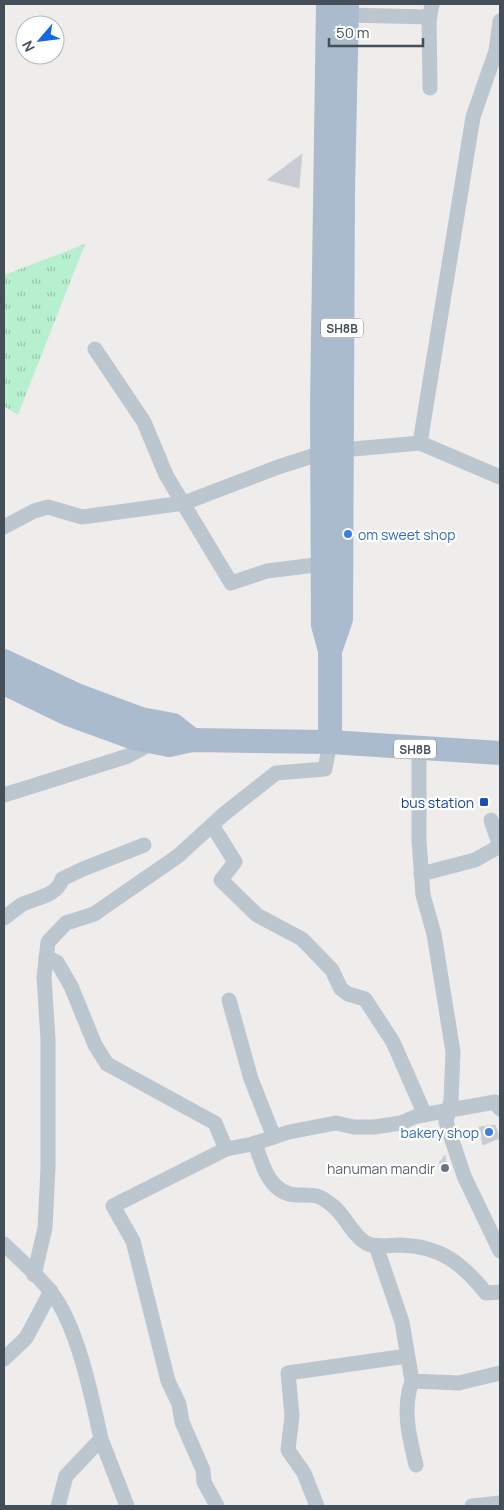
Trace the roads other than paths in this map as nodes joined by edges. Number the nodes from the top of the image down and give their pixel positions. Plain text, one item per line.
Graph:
1 (341, 8) edge
2 (431, 10) edge
3 (500, 21) edge
4 (430, 88) dead end
5 (96, 349) dead end
6 (420, 443) junction
7 (332, 451) junction
8 (500, 477) edge
9 (184, 503) junction
10 (4, 527) edge
11 (323, 564) junction
12 (330, 651) junction
13 (4, 661) edge
14 (4, 682) edge
15 (192, 740) junction
16 (154, 742) junction
17 (330, 742) junction
18 (419, 750) junction
19 (500, 754) edge
20 (4, 795) edge
21 (491, 820) dead end
22 (212, 825) junction
23 (144, 846) dead end
24 (500, 846) edge
25 (421, 874) junction
26 (4, 918) edge
27 (46, 957) junction
28 (229, 1000) dead end
29 (500, 1110) edge
30 (448, 1111) junction
31 (425, 1115) junction
32 (274, 1137) junction
33 (255, 1143) junction
34 (226, 1149) junction
35 (4, 1244) edge
36 (376, 1246) junction
37 (500, 1251) edge
38 (4, 1255) edge
39 (30, 1270) junction
40 (51, 1291) junction
41 (500, 1292) edge
42 (408, 1356) junction
43 (4, 1359) edge
44 (500, 1373) edge
45 (412, 1381) junction
46 (101, 1439) junction
47 (416, 1464) dead end
48 (500, 1503) edge
49 (58, 1506) edge
50 (127, 1506) edge
51 (217, 1506) edge
52 (317, 1506) edge
53 (472, 1506) edge

1 - 2 street
1 - 7 main road, SH8B
2 - 4 street
3 - 6 street
5 - 9 street
6 - 7 street
6 - 8 street
7 - 9 street
7 - 11 main road, SH8B
7 - 12 main road, SH8B
9 - 10 street
9 - 11 street
11 - 12 main road, SH8B
12 - 17 main road, SH8B
13 - 15 main road
14 - 16 main road
15 - 16 main road
15 - 17 main road
16 - 20 street
17 - 18 main road, SH8B
17 - 22 street
18 - 19 main road, SH8B
18 - 25 street
21 - 24 street
22 - 27 street
22 - 31 street
23 - 26 street
24 - 25 street
25 - 30 street
27 - 34 street
27 - 39 street
28 - 32 street
29 - 30 street
30 - 31 street
30 - 37 street
31 - 32 street
32 - 33 street
33 - 34 street
33 - 36 street
34 - 51 street
35 - 39 street
36 - 41 street
36 - 42 street
38 - 39 street
39 - 40 street
40 - 43 street
40 - 46 street
42 - 45 street
42 - 52 street
44 - 45 street
45 - 47 street
46 - 49 street
46 - 50 street
48 - 53 street

